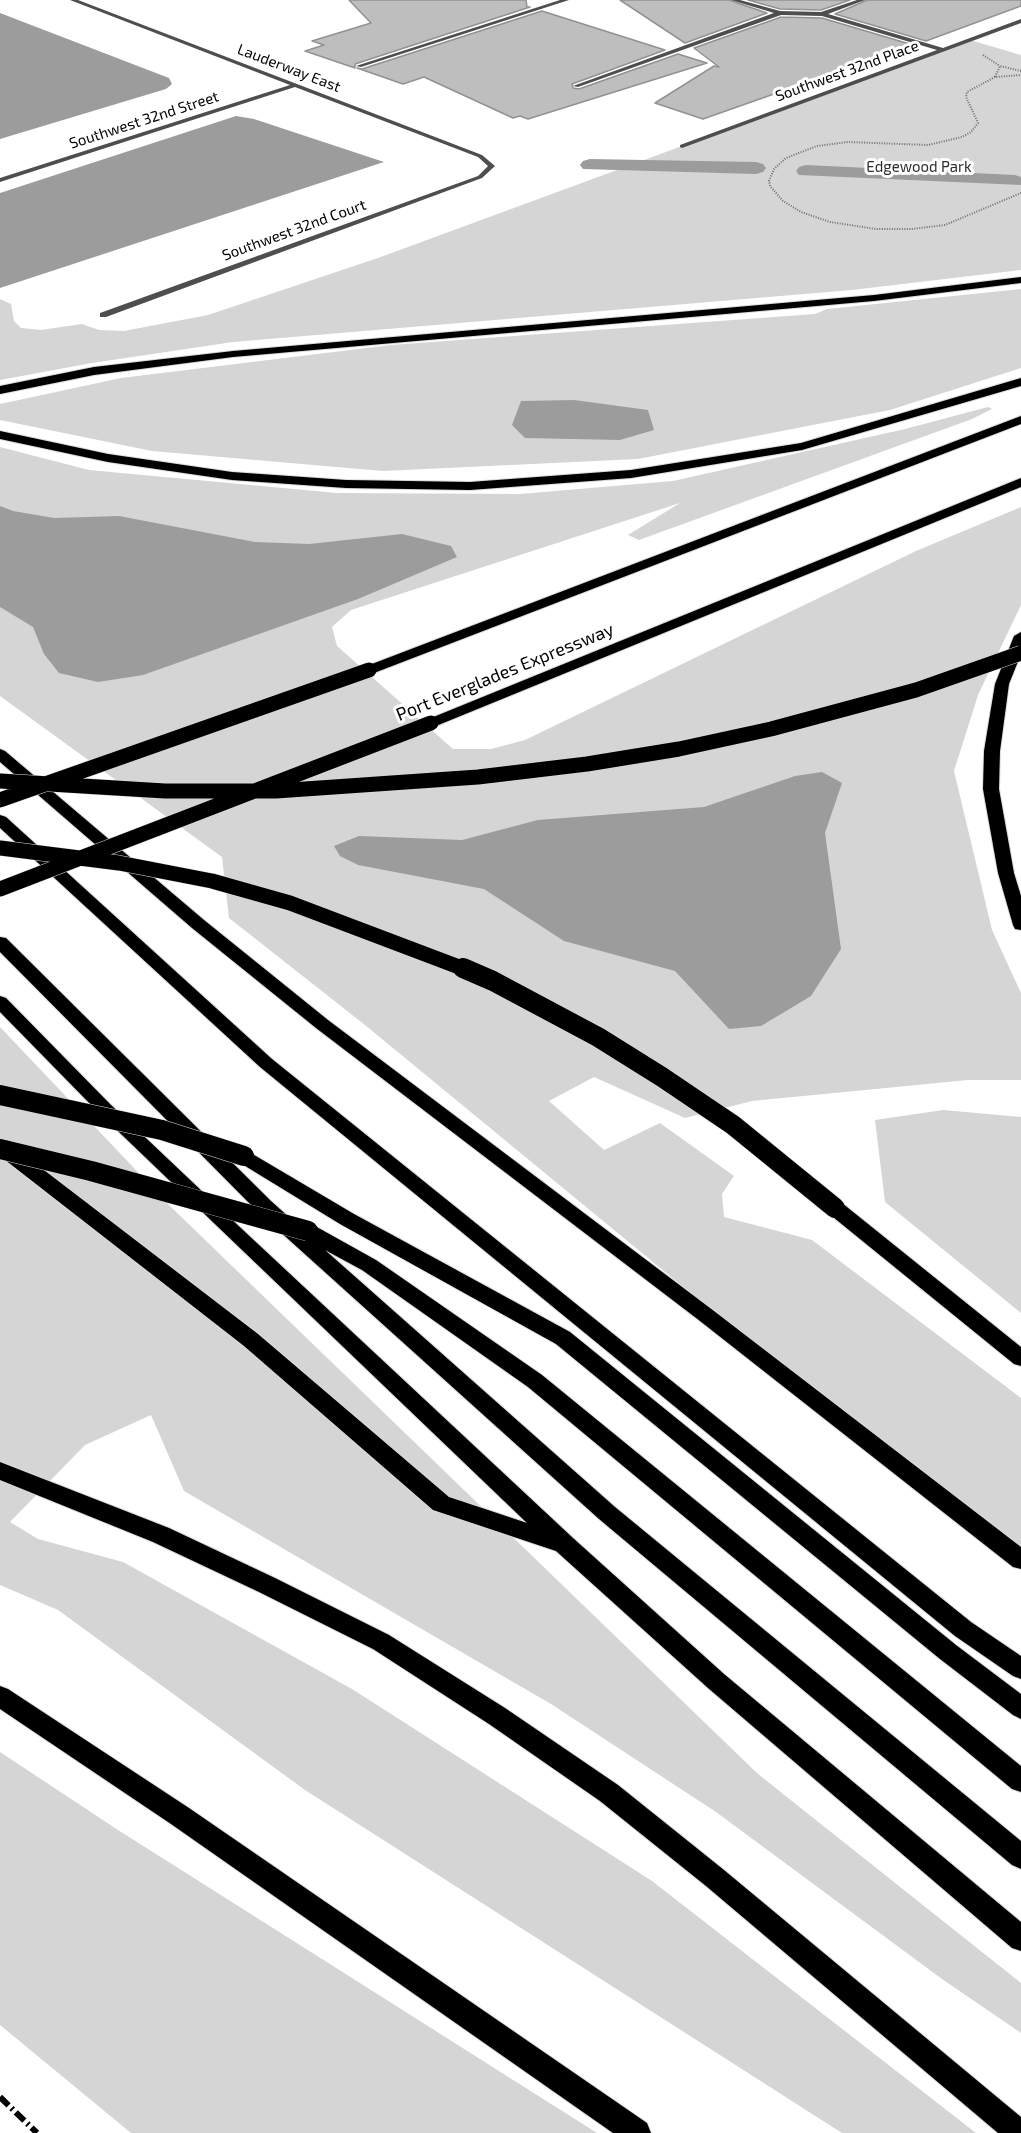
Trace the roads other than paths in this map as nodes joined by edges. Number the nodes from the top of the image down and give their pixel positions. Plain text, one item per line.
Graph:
1 (73, 0) edge
2 (566, 0) edge
3 (734, 0) edge
4 (862, 0) edge
5 (780, 13) junction
6 (822, 14) junction
7 (1020, 22) edge
8 (944, 50) junction
9 (359, 66) dead end
10 (296, 85) junction
11 (576, 86) dead end
12 (682, 146) dead end
13 (492, 166) joint
14 (0, 180) edge
15 (1021, 280) edge
16 (103, 315) dead end
17 (1021, 382) edge
18 (0, 390) edge
19 (1021, 420) edge
20 (0, 435) edge
21 (1021, 482) edge
22 (1021, 636) edge
23 (1021, 653) edge
24 (0, 754) edge
25 (0, 781) edge
26 (0, 800) edge
27 (0, 819) edge
28 (0, 848) edge
29 (0, 889) edge
30 (1021, 925) edge
31 (0, 942) edge
32 (0, 1002) edge
33 (0, 1095) edge
34 (0, 1148) edge
35 (1021, 1358) edge
36 (0, 1471) edge
37 (565, 1545) junction
38 (1021, 1560) edge
39 (1021, 1669) edge
40 (0, 1696) edge
41 (1021, 1708) edge
42 (1021, 1781) edge
43 (1021, 1857) edge
44 (1021, 1939) edge
45 (636, 2133) edge
46 (1018, 2133) edge

1 - 10 street, Lauderway East
2 - 9 street
3 - 5 street
4 - 6 street
5 - 6 street
5 - 11 street
6 - 8 street
7 - 8 street, Southwest 32nd Place
8 - 12 street, Southwest 32nd Place
10 - 13 street, Lauderway East
10 - 14 street, Southwest 32nd Street
13 - 16 street, Southwest 32nd Court
15 - 18 highway
17 - 20 highway
19 - 26 highway, bridge
21 - 29 highway, Port Everglades Expressway, bridge
22 - 30 highway
23 - 25 highway, bridge
24 - 38 highway
27 - 39 highway
28 - 35 highway, bridge
31 - 43 highway
32 - 37 highway
33 - 41 highway, bridge
34 - 37 highway
34 - 42 highway, bridge
36 - 46 highway
37 - 44 highway
40 - 45 highway

